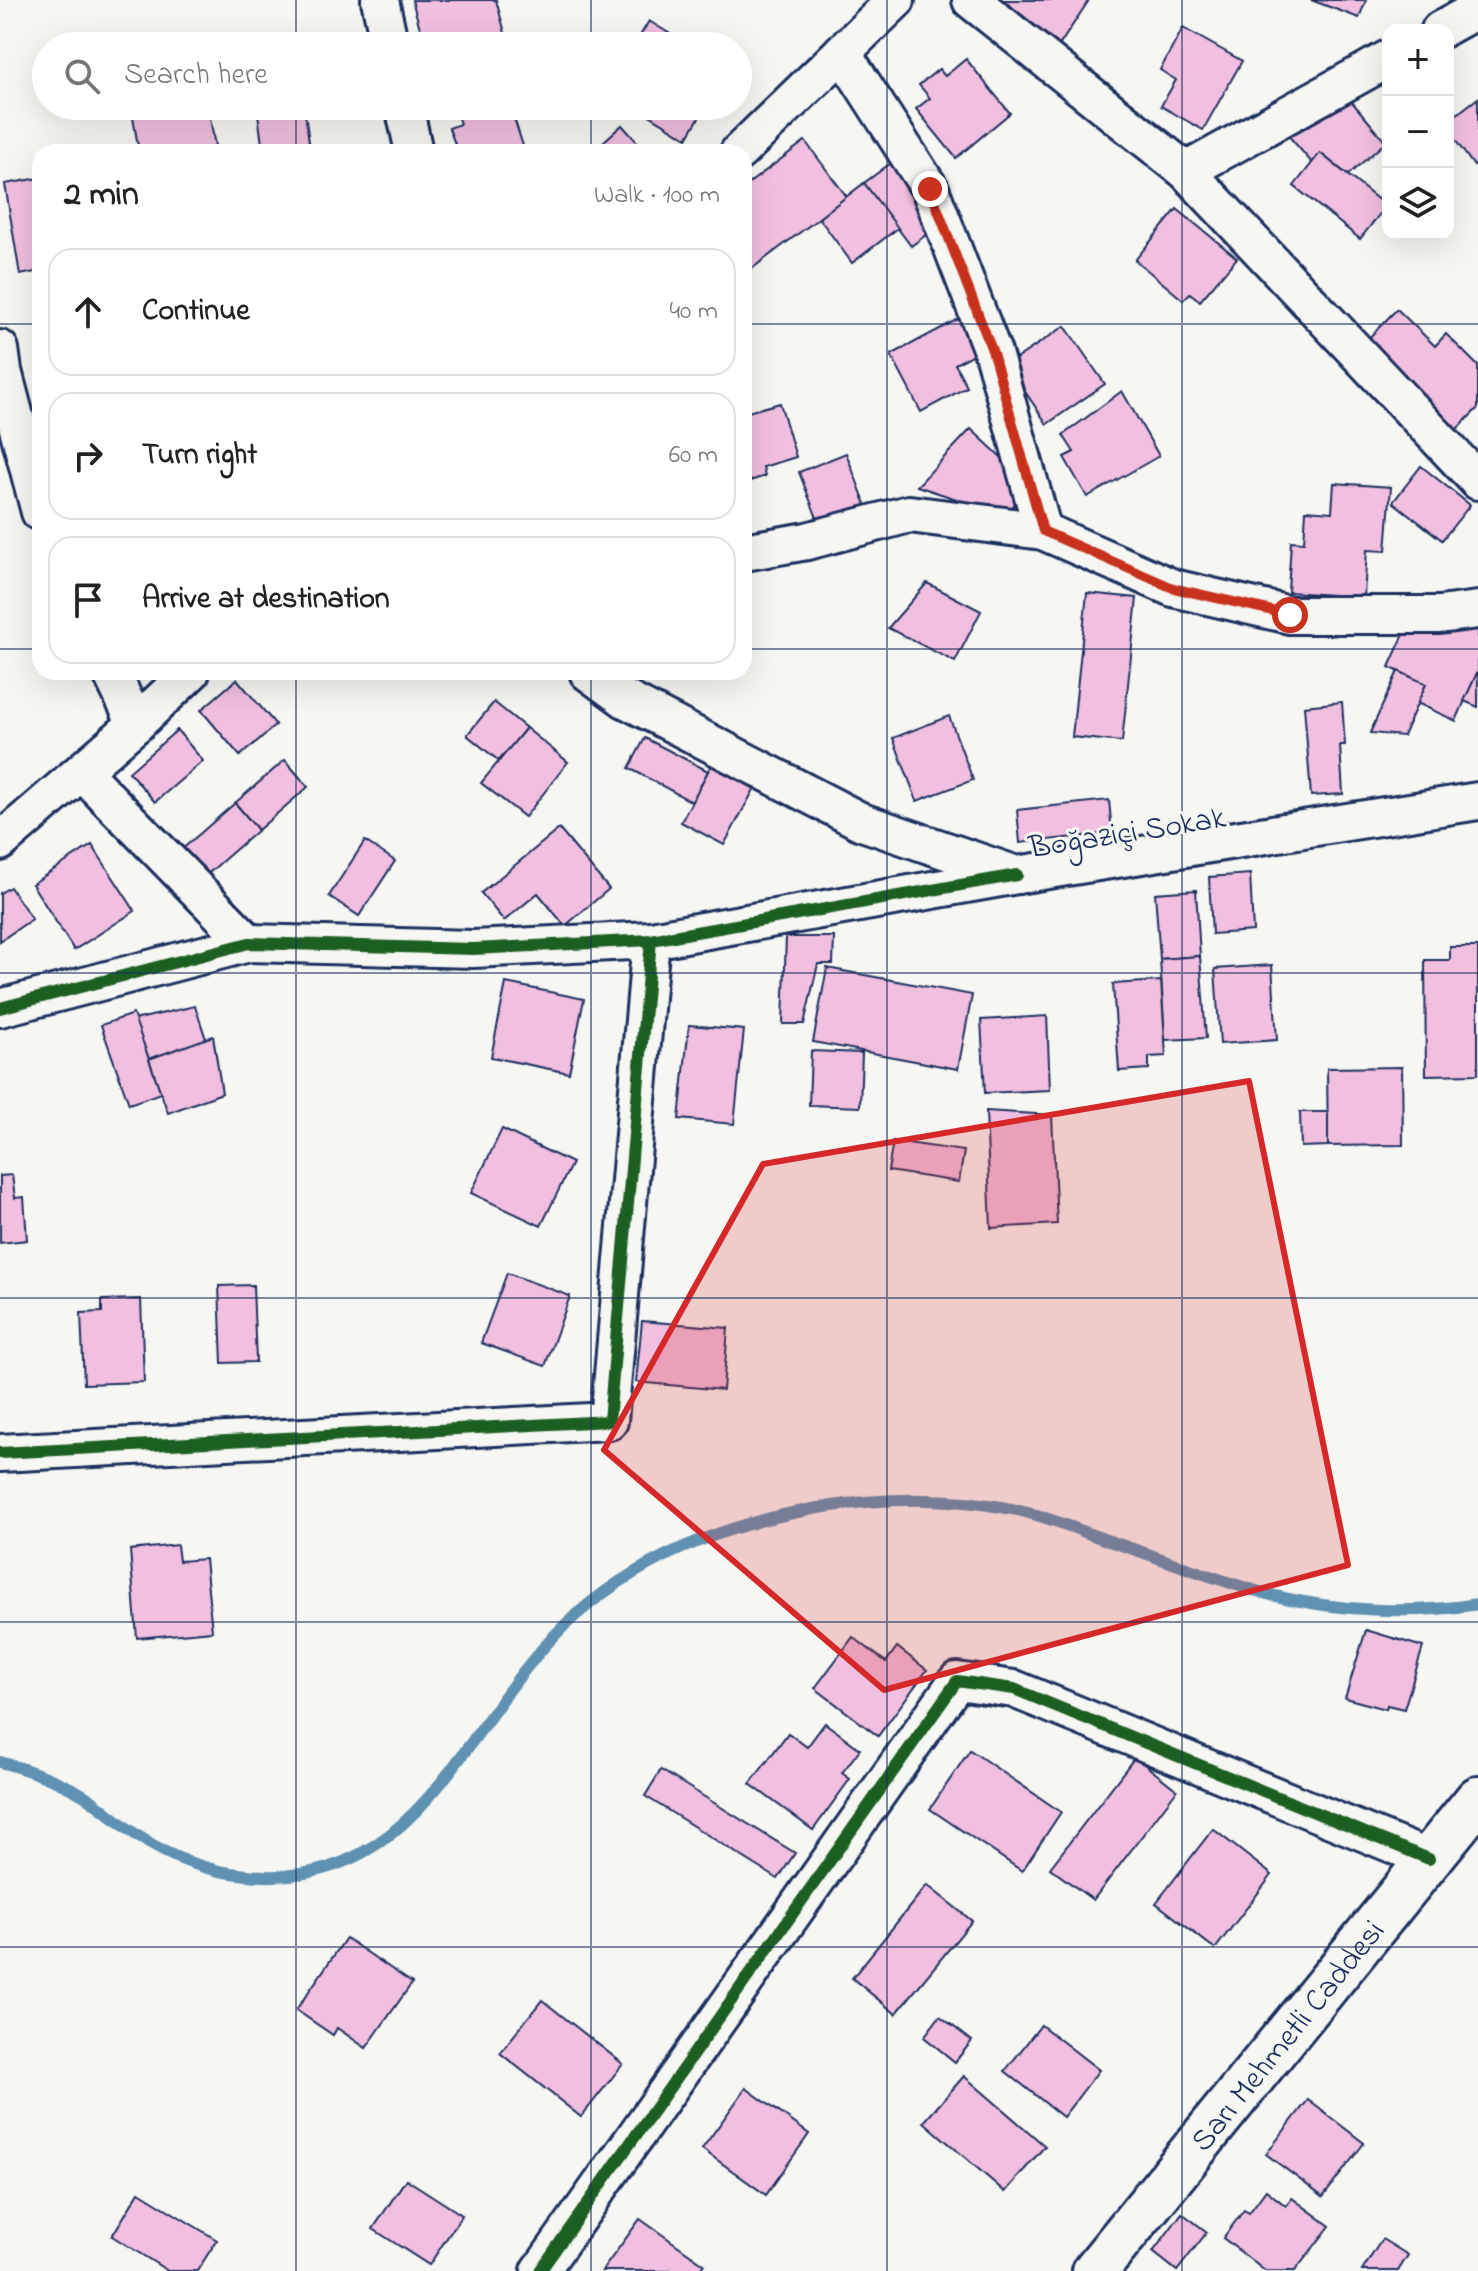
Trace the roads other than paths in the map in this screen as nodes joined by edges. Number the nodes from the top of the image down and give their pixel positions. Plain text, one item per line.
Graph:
1 (380, 0) edge
2 (896, 0) edge
3 (971, 0) edge
4 (1478, 9) edge
5 (1451, 24) edge
6 (387, 32) edge
7 (842, 52) junction
8 (1382, 62) edge
9 (407, 120) edge
10 (412, 144) edge
11 (747, 144) edge
12 (1186, 171) junction
13 (0, 349) edge
14 (1478, 481) edge
15 (32, 482) edge
16 (1043, 531) junction
17 (752, 551) edge
18 (1478, 610) edge
19 (115, 680) edge
20 (183, 680) edge
21 (599, 680) edge
22 (136, 724) junction
23 (82, 772) junction
24 (1478, 801) edge
25 (0, 842) edge
26 (1017, 875) junction
27 (651, 940) junction
28 (249, 943) junction
29 (0, 1008) edge
30 (0, 1453) edge
31 (1477, 1802) edge
32 (1429, 1859) junction
33 (540, 2271) edge
34 (1095, 2271) edge

1 - 6 street
2 - 7 street
3 - 12 street
4 - 5 street
7 - 11 street
7 - 16 street
8 - 12 street
9 - 10 street
12 - 14 street
13 - 15 street
16 - 17 street
16 - 18 street
19 - 22 street
20 - 22 street
21 - 26 street, Boğaziçi Sokak
22 - 23 street
23 - 25 street
23 - 28 street
24 - 26 street, Boğaziçi Sokak
26 - 27 street
27 - 28 street
27 - 30 street
28 - 29 street
31 - 32 street, Sarı Mehmetli Caddesi
32 - 33 street
32 - 34 street, Sarı Mehmetli Caddesi

